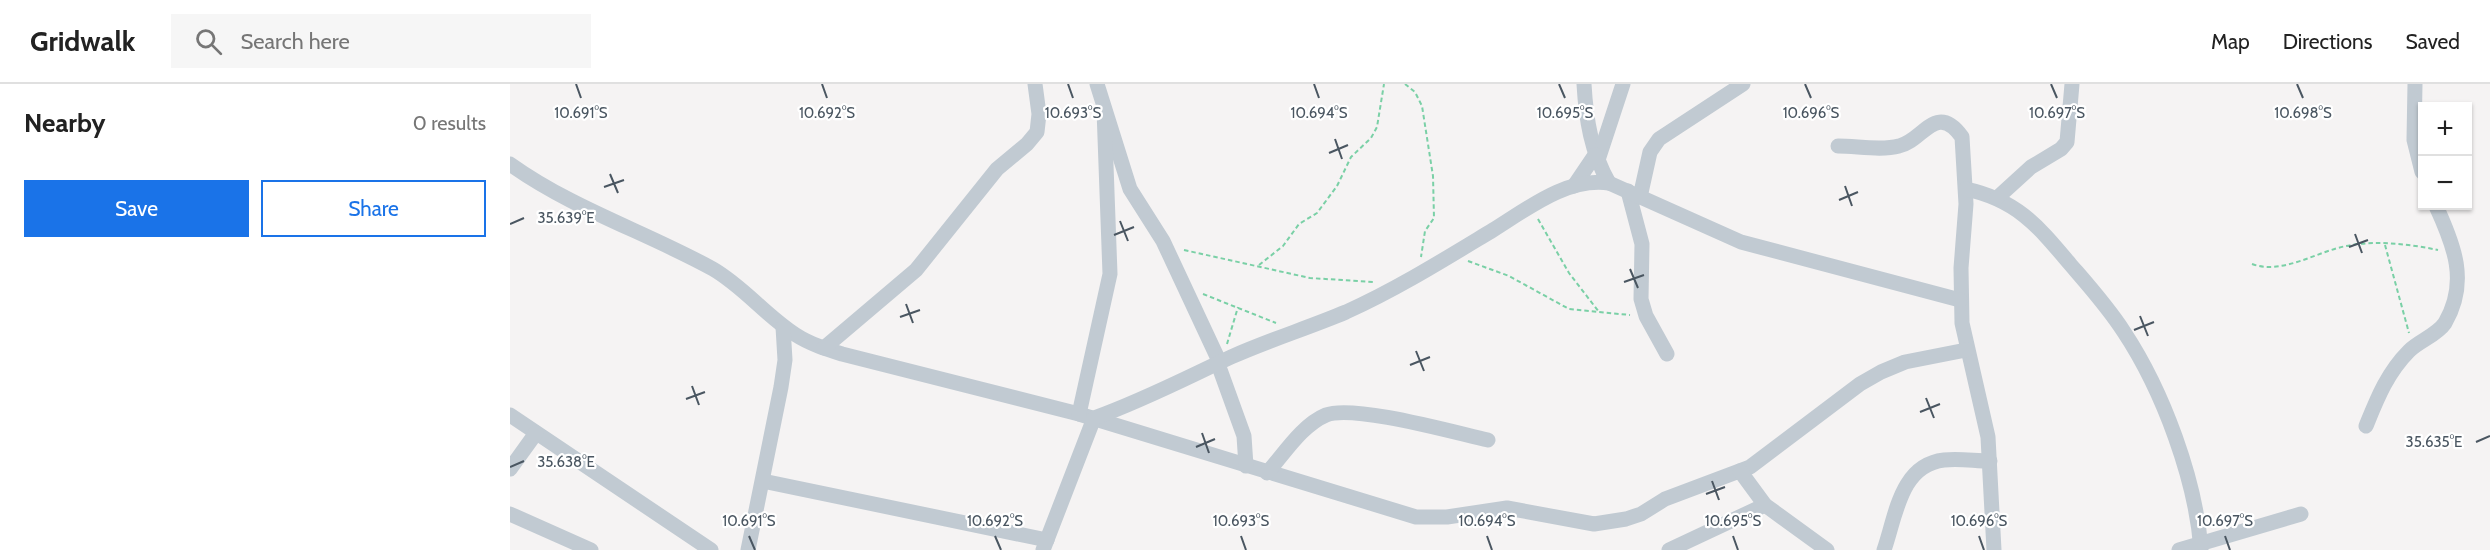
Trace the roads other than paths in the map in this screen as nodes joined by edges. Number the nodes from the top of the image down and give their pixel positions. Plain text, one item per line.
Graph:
1 (1035, 84) edge
2 (1097, 84) edge
3 (1584, 84) edge
4 (1623, 84) edge
5 (1743, 84) edge
6 (2072, 84) edge
7 (2415, 84) edge
8 (1104, 110) junction
9 (1838, 146) dead end
10 (2418, 156) edge
11 (1596, 159) junction
12 (510, 164) edge
13 (1609, 183) junction
14 (1574, 186) junction
15 (1966, 189) junction
16 (1634, 194) junction
17 (1997, 198) junction
18 (2438, 210) edge
19 (1960, 300) junction
20 (783, 327) junction
21 (824, 348) junction
22 (1966, 350) junction
23 (1667, 354) dead end
24 (1219, 362) junction
25 (1079, 414) junction
26 (510, 415) edge
27 (1094, 418) junction
28 (2366, 426) dead end
29 (536, 433) junction
30 (1488, 440) dead end
31 (1990, 461) junction
32 (1246, 466) junction
33 (510, 470) edge
34 (1740, 471) junction
35 (1267, 473) junction
36 (763, 481) junction
37 (1765, 505) junction
38 (510, 514) edge
39 (2301, 514) dead end
40 (1045, 545) edge
41 (2201, 547) edge
42 (591, 550) edge
43 (711, 550) edge
44 (748, 550) edge
45 (1669, 550) edge
46 (1827, 550) edge
47 (1884, 550) edge
48 (1994, 550) edge
49 (2179, 550) edge

1 - 21 street
2 - 8 street
3 - 11 street
4 - 11 street
5 - 16 street
6 - 17 street
7 - 10 street
8 - 24 street
8 - 25 street
9 - 15 street
11 - 13 street
11 - 14 street
12 - 20 street
13 - 14 street
13 - 16 street
14 - 24 street
15 - 17 street
15 - 19 street
16 - 19 street
16 - 23 street
17 - 41 street
18 - 28 street
19 - 22 street
20 - 21 street
20 - 36 street
21 - 25 street
22 - 31 street
22 - 34 street
24 - 27 street
24 - 32 street
25 - 27 street
26 - 29 street
27 - 32 street
27 - 40 street
29 - 33 street
29 - 43 street
30 - 35 street
31 - 47 street
31 - 48 street
32 - 35 street
34 - 35 street
34 - 37 street
36 - 40 street
36 - 44 street
37 - 45 street
37 - 46 street
38 - 42 street
39 - 41 street
41 - 49 street

